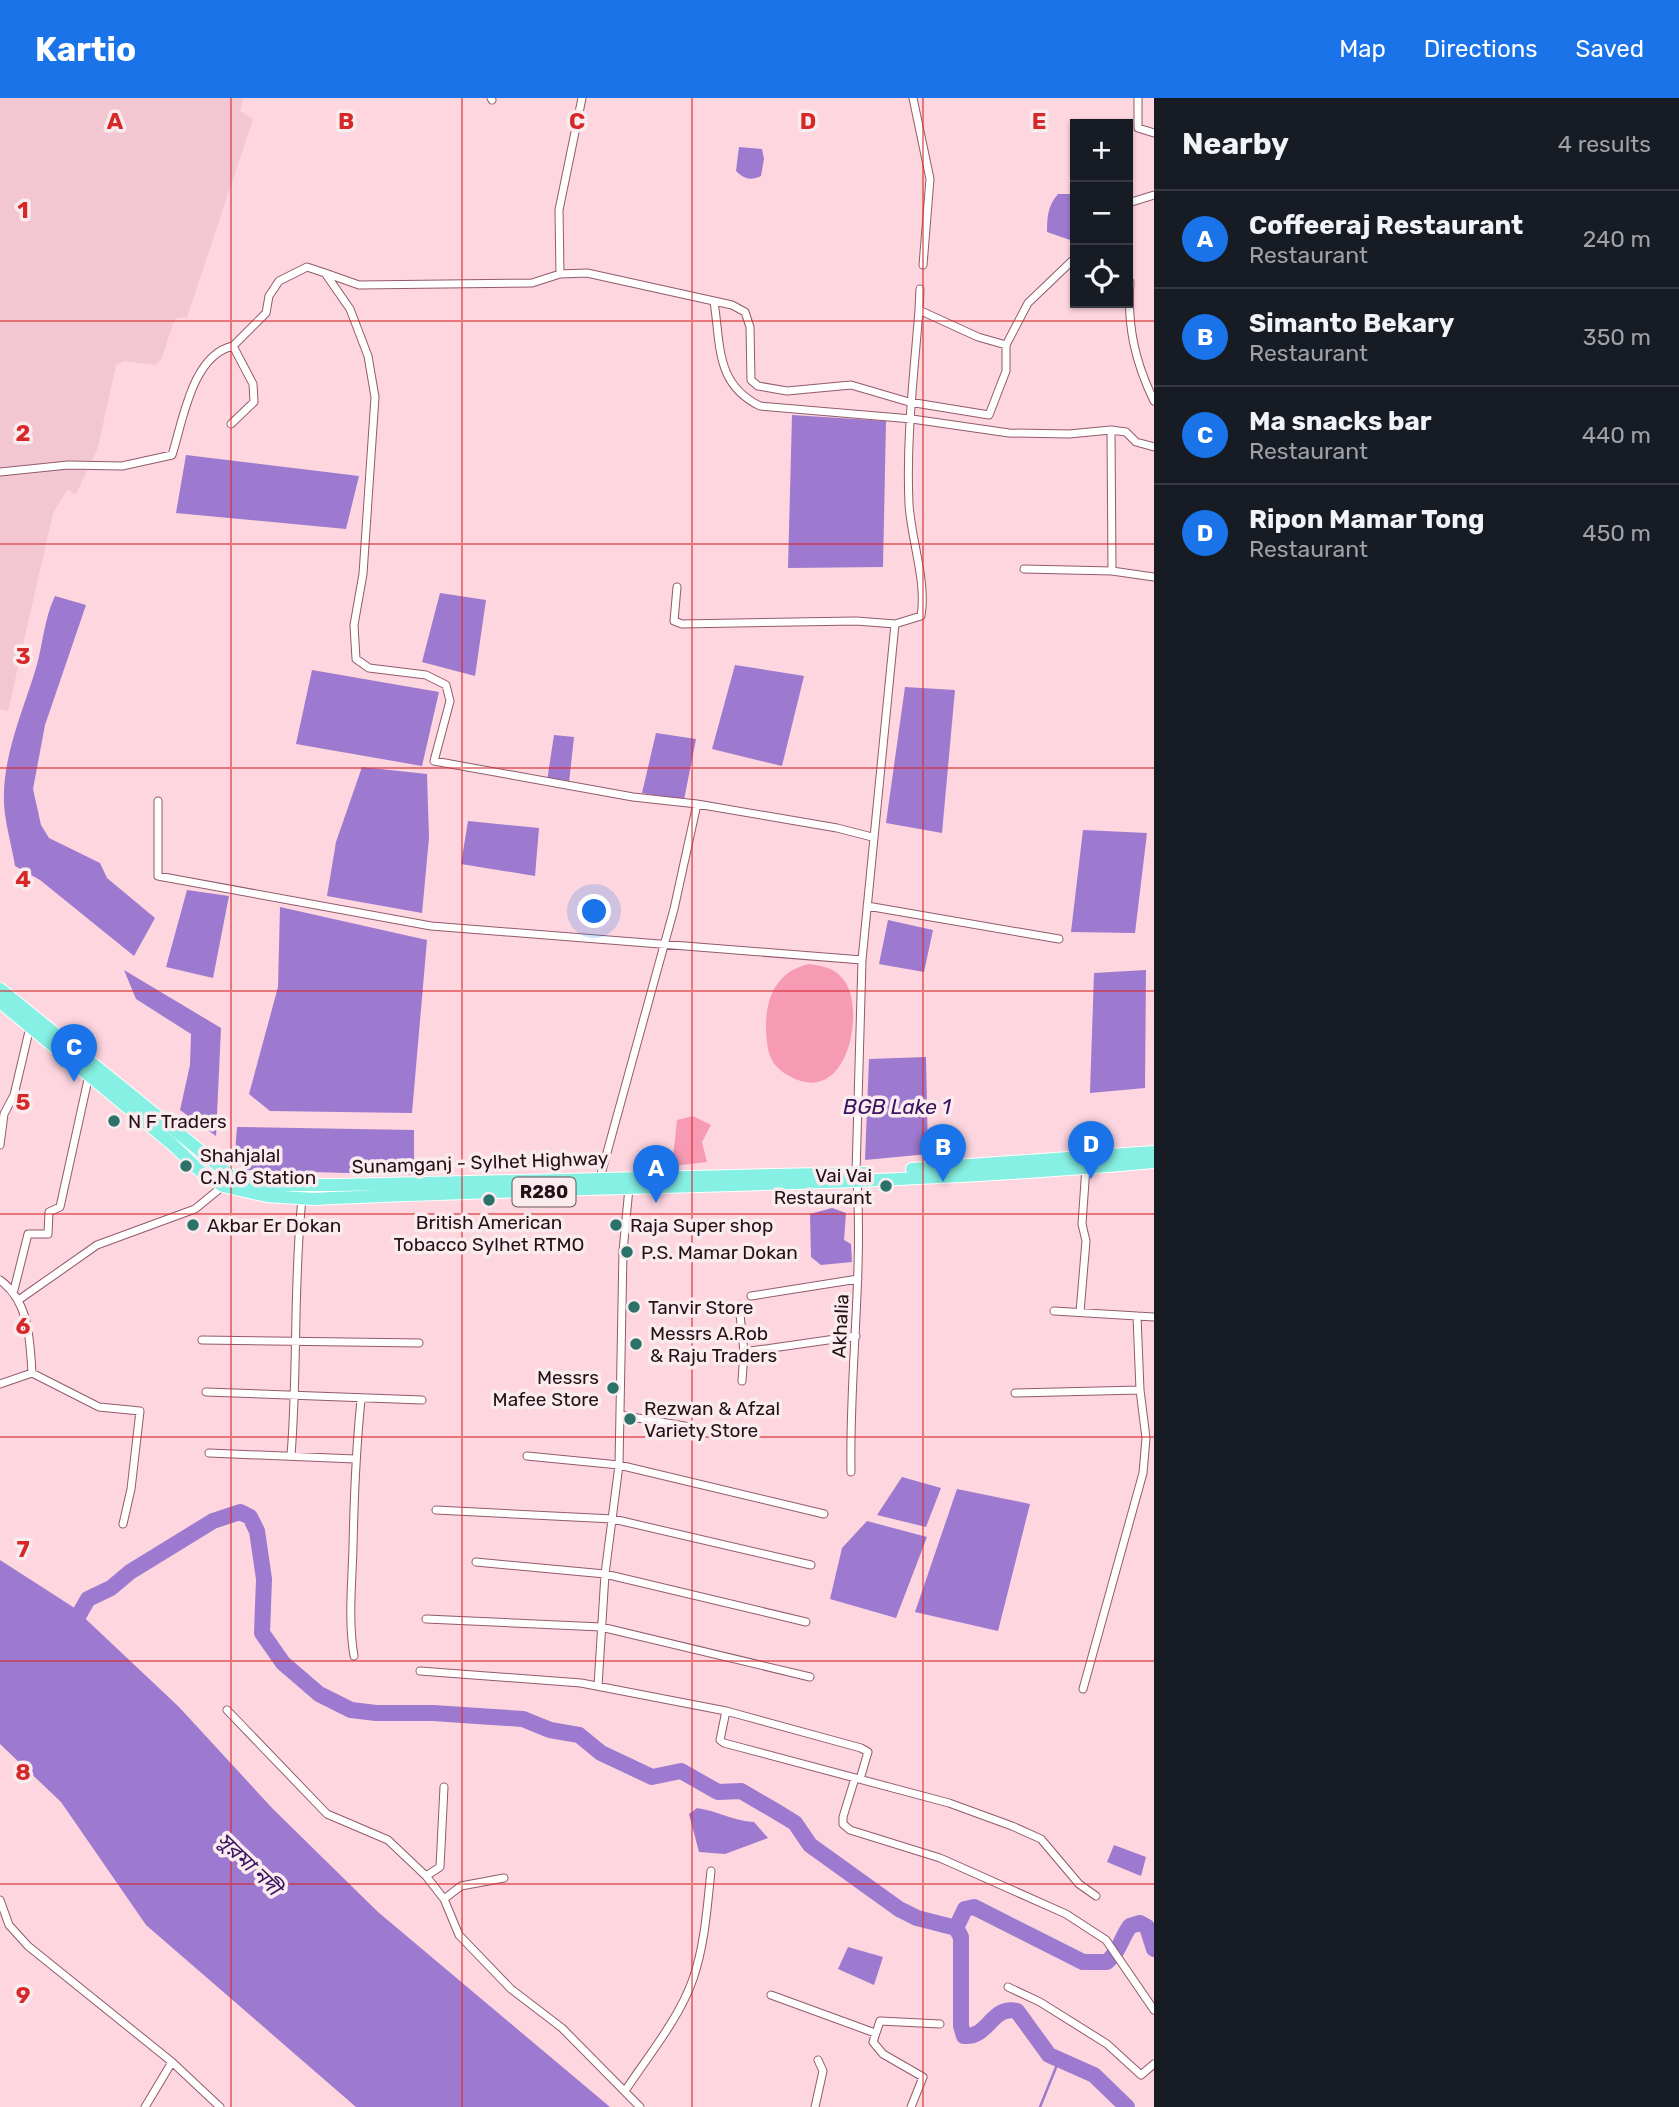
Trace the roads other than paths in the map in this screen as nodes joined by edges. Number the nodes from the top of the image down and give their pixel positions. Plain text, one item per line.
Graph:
1 (582, 98) edge
2 (913, 98) edge
3 (1138, 98) edge
4 (1154, 133) edge
5 (1154, 195) edge
6 (1133, 201) edge
7 (1070, 263) edge
8 (923, 265) dead end
9 (326, 273) junction
10 (560, 275) junction
11 (920, 289) dead end
12 (714, 302) junction
13 (1130, 308) edge
14 (919, 310) junction
15 (1006, 345) junction
16 (233, 346) junction
17 (1154, 401) edge
18 (909, 402) junction
19 (912, 419) junction
20 (231, 424) dead end
21 (1111, 430) junction
22 (1154, 447) edge
23 (0, 472) edge
24 (1024, 569) dead end
25 (1112, 571) junction
26 (1154, 577) edge
27 (677, 587) dead end
28 (895, 624) junction
29 (159, 801) dead end
30 (697, 804) junction
31 (872, 837) junction
32 (867, 906) junction
33 (1059, 939) dead end
34 (664, 943) junction
35 (862, 960) junction
36 (0, 989) edge
37 (0, 1002) edge
38 (30, 1026) junction
39 (89, 1074) junction
40 (0, 1144) edge
41 (1154, 1152) edge
42 (1154, 1162) edge
43 (1086, 1167) junction
44 (857, 1177) junction
45 (600, 1178) junction
46 (223, 1186) junction
47 (629, 1187) junction
48 (302, 1199) junction
49 (858, 1279) junction
50 (0, 1280) edge
51 (14, 1290) junction
52 (751, 1296) dead end
53 (20, 1299) junction
54 (739, 1305) dead end
55 (1054, 1311) dead end
56 (1080, 1312) junction
57 (1137, 1316) junction
58 (1154, 1317) edge
59 (856, 1336) junction
60 (202, 1340) dead end
61 (297, 1341) junction
62 (419, 1343) dead end
63 (744, 1352) junction
64 (32, 1373) junction
65 (742, 1381) dead end
66 (0, 1384) edge
67 (1140, 1390) junction
68 (206, 1392) dead end
69 (1014, 1393) dead end
70 (296, 1397) junction
71 (361, 1400) junction
72 (422, 1400) dead end
73 (620, 1415) junction
74 (696, 1428) dead end
75 (209, 1453) dead end
76 (291, 1455) junction
77 (527, 1456) dead end
78 (355, 1459) junction
79 (619, 1465) junction
80 (851, 1472) dead end
81 (436, 1510) dead end
82 (824, 1514) dead end
83 (613, 1519) junction
84 (123, 1524) dead end
85 (476, 1562) dead end
86 (811, 1565) dead end
87 (605, 1574) junction
88 (426, 1619) dead end
89 (806, 1622) dead end
90 (601, 1627) junction
91 (354, 1656) dead end
92 (420, 1671) dead end
93 (810, 1678) dead end
94 (598, 1686) junction
95 (1083, 1689) dead end
96 (227, 1710) dead end
97 (726, 1711) junction
98 (857, 1779) junction
99 (444, 1787) dead end
100 (711, 1871) dead end
101 (426, 1876) junction
102 (504, 1878) dead end
103 (1096, 1896) dead end
104 (444, 1899) junction
105 (0, 1900) edge
106 (1008, 1987) dead end
107 (771, 1995) dead end
108 (1154, 2010) edge
109 (940, 2024) dead end
110 (875, 2033) junction
111 (818, 2060) dead end
112 (172, 2062) junction
113 (1154, 2064) edge
114 (625, 2091) junction
115 (145, 2107) edge
116 (220, 2107) edge
117 (640, 2107) edge
118 (815, 2107) edge
119 (911, 2107) edge

1 - 10 street
2 - 8 street
3 - 4 street
5 - 6 street
7 - 15 street
9 - 10 street
9 - 16 street
9 - 30 street
10 - 12 street
11 - 14 street
12 - 18 street
12 - 19 street
13 - 17 street
14 - 15 street
14 - 18 street
15 - 18 street
16 - 20 street
16 - 23 street
18 - 19 street
19 - 21 street
19 - 28 street
21 - 22 street
21 - 25 street
24 - 25 street
25 - 26 street
27 - 28 street
28 - 31 street, Akhalia
29 - 34 street
30 - 31 street
30 - 34 street
31 - 32 street, Akhalia
32 - 33 street
32 - 35 street, Akhalia
34 - 35 street
34 - 45 street
35 - 44 street, Akhalia
36 - 45 main road, Sunamganj - Sylhet Highway / R280
37 - 38 main road, Sunamganj - Sylhet Highway / R280
38 - 39 main road, Sunamganj - Sylhet Highway / R280
38 - 40 street
39 - 46 main road, Sunamganj - Sylhet Highway / R280
39 - 51 street
41 - 44 main road, Sunamganj - Sylhet Highway / R280
42 - 43 main road, Sunamganj - Sylhet Highway / R280
43 - 44 main road, Sunamganj - Sylhet Highway / R280
43 - 56 street
44 - 45 main road, Sunamganj - Sylhet Highway / R280
44 - 47 main road, Sunamganj - Sylhet Highway / R280
44 - 49 street, Akhalia
46 - 48 main road, Sunamganj - Sylhet Highway / R280
46 - 53 street
47 - 48 main road, Sunamganj - Sylhet Highway / R280
47 - 73 street
48 - 61 street
49 - 52 street
49 - 59 street, Akhalia
50 - 51 street
51 - 53 street
53 - 64 street
54 - 63 street
55 - 56 street
56 - 57 street
57 - 58 street
57 - 67 street
59 - 63 street
59 - 80 street, Akhalia
60 - 61 street
61 - 62 street
61 - 70 street
63 - 65 street
64 - 66 street
64 - 84 street
67 - 69 street
67 - 95 street
68 - 70 street
70 - 71 street
70 - 76 street
71 - 72 street
71 - 78 street
73 - 74 street
73 - 79 street
75 - 76 street
76 - 78 street
77 - 79 street
78 - 91 street
79 - 82 street
79 - 83 street
81 - 83 street
83 - 86 street
83 - 87 street
85 - 87 street
87 - 89 street
87 - 90 street
88 - 90 street
90 - 93 street
90 - 94 street
92 - 94 street
94 - 97 street
96 - 101 street
97 - 98 street
97 - 98 street
98 - 103 street
98 - 108 street
99 - 101 street
100 - 114 street
101 - 104 street
102 - 104 street
104 - 114 street
105 - 112 street
106 - 113 street
107 - 110 street
109 - 110 street
110 - 119 street
111 - 118 street
112 - 115 street
112 - 116 street
114 - 117 street

